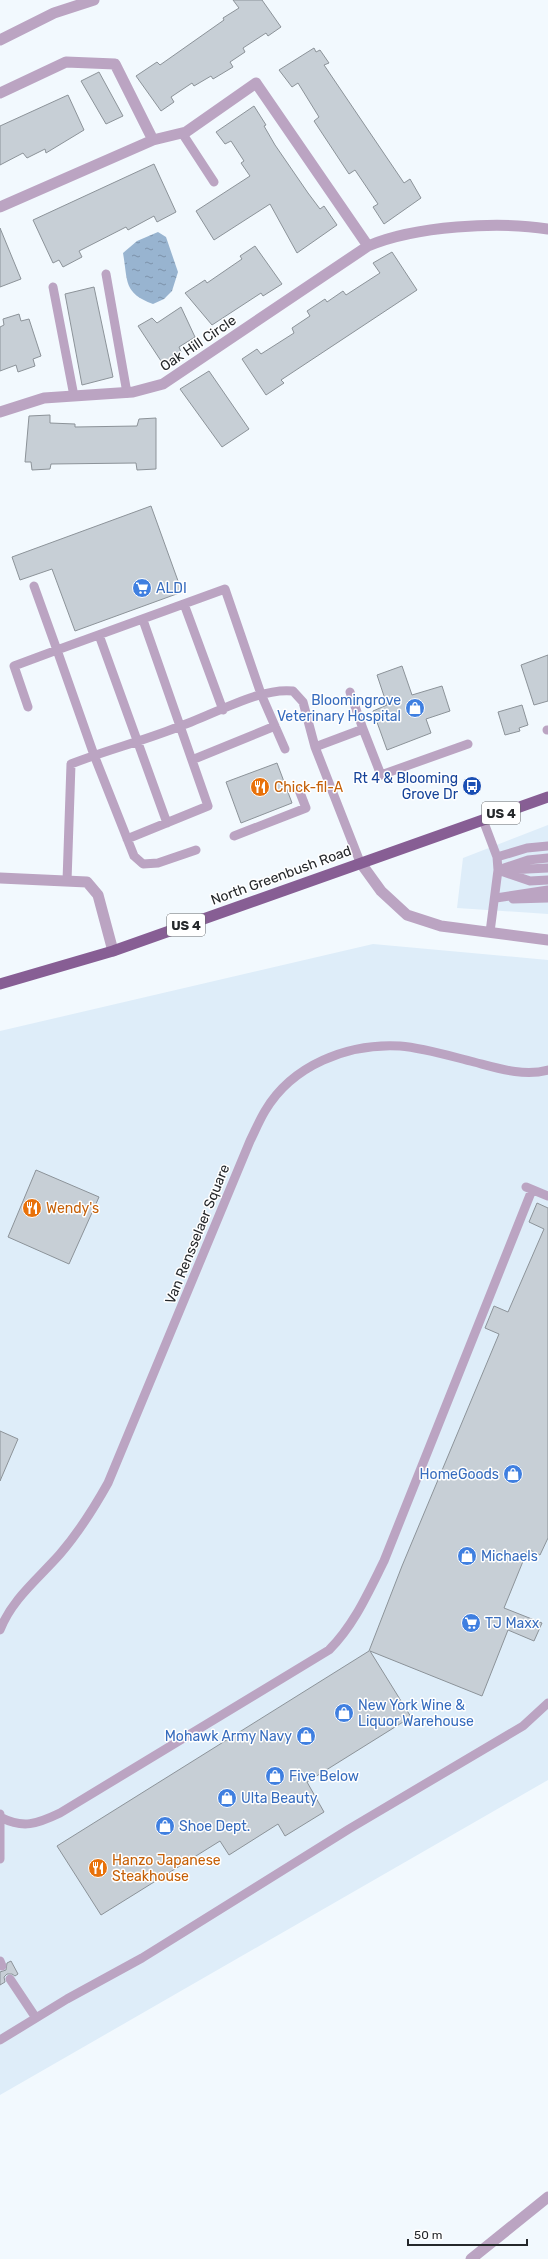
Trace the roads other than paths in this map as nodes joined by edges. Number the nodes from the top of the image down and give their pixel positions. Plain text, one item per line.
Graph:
1 (94, 0) edge
2 (0, 40) edge
3 (0, 93) edge
4 (182, 133) junction
5 (153, 140) junction
6 (214, 182) dead end
7 (0, 207) edge
8 (548, 229) edge
9 (368, 246) junction
10 (106, 274) dead end
11 (53, 287) dead end
12 (127, 392) junction
13 (74, 396) junction
14 (0, 412) edge
15 (34, 586) dead end
16 (184, 604) junction
17 (143, 620) junction
18 (99, 635) junction
19 (57, 650) junction
20 (350, 692) dead end
21 (261, 694) junction
22 (28, 707) dead end
23 (223, 710) junction
24 (274, 726) junction
25 (179, 727) junction
26 (362, 729) junction
27 (138, 742) junction
28 (468, 744) dead end
29 (315, 747) junction
30 (285, 749) dead end
31 (94, 755) junction
32 (192, 760) junction
33 (299, 790) dead end
34 (548, 797) edge
35 (483, 820) junction
36 (167, 823) junction
37 (234, 836) dead end
38 (127, 838) junction
39 (548, 846) edge
40 (196, 850) dead end
41 (497, 858) junction
42 (548, 858) edge
43 (360, 862) junction
44 (548, 868) edge
45 (498, 870) junction
46 (0, 878) edge
47 (548, 880) edge
48 (67, 881) junction
49 (548, 890) edge
50 (496, 898) junction
51 (548, 898) edge
52 (490, 932) junction
53 (548, 940) edge
54 (113, 951) junction
55 (0, 984) edge
56 (548, 1070) edge
57 (548, 1196) edge
58 (0, 1630) edge
59 (548, 1703) edge
60 (0, 1816) edge
61 (0, 1859) edge
62 (10, 1979) dead end
63 (36, 2018) junction
64 (0, 2040) edge
65 (548, 2197) edge
66 (471, 2259) edge

1 - 2 street
3 - 5 street
4 - 5 street
4 - 6 lane
4 - 9 street
5 - 7 street
8 - 9 street, Oak Hill Circle
9 - 12 street, Oak Hill Circle
10 - 12 lane
11 - 13 lane
12 - 13 street, Oak Hill Circle
13 - 14 street, Oak Hill Circle
15 - 19 lane
16 - 17 lane
16 - 21 lane
16 - 23 lane
17 - 18 lane
17 - 25 lane
18 - 19 lane
18 - 27 lane
19 - 22 lane
19 - 31 lane
20 - 26 lane
21 - 23 lane
21 - 24 lane
21 - 29 lane
23 - 25 lane
24 - 30 lane
24 - 32 lane
25 - 27 lane
25 - 32 lane
26 - 28 lane
26 - 29 lane
27 - 31 lane
27 - 36 lane
29 - 43 lane
31 - 38 lane
31 - 48 lane
32 - 36 lane
33 - 37 lane
34 - 35 main road, North Greenbush Road / US 4
35 - 41 lane
35 - 43 main road, North Greenbush Road / US 4
36 - 38 lane
38 - 40 lane
39 - 41 lane
41 - 45 lane
42 - 45 lane
43 - 52 street
43 - 54 main road, North Greenbush Road / US 4
44 - 45 lane
45 - 47 lane
45 - 50 lane
46 - 48 street
48 - 54 street
49 - 50 lane
50 - 51 lane
50 - 52 lane
52 - 53 street
54 - 55 main road, North Greenbush Road / US 4
56 - 58 lane, Van Rensselaer Square
57 - 60 lane
59 - 63 lane
60 - 61 lane
62 - 63 lane
63 - 64 lane
65 - 66 street

